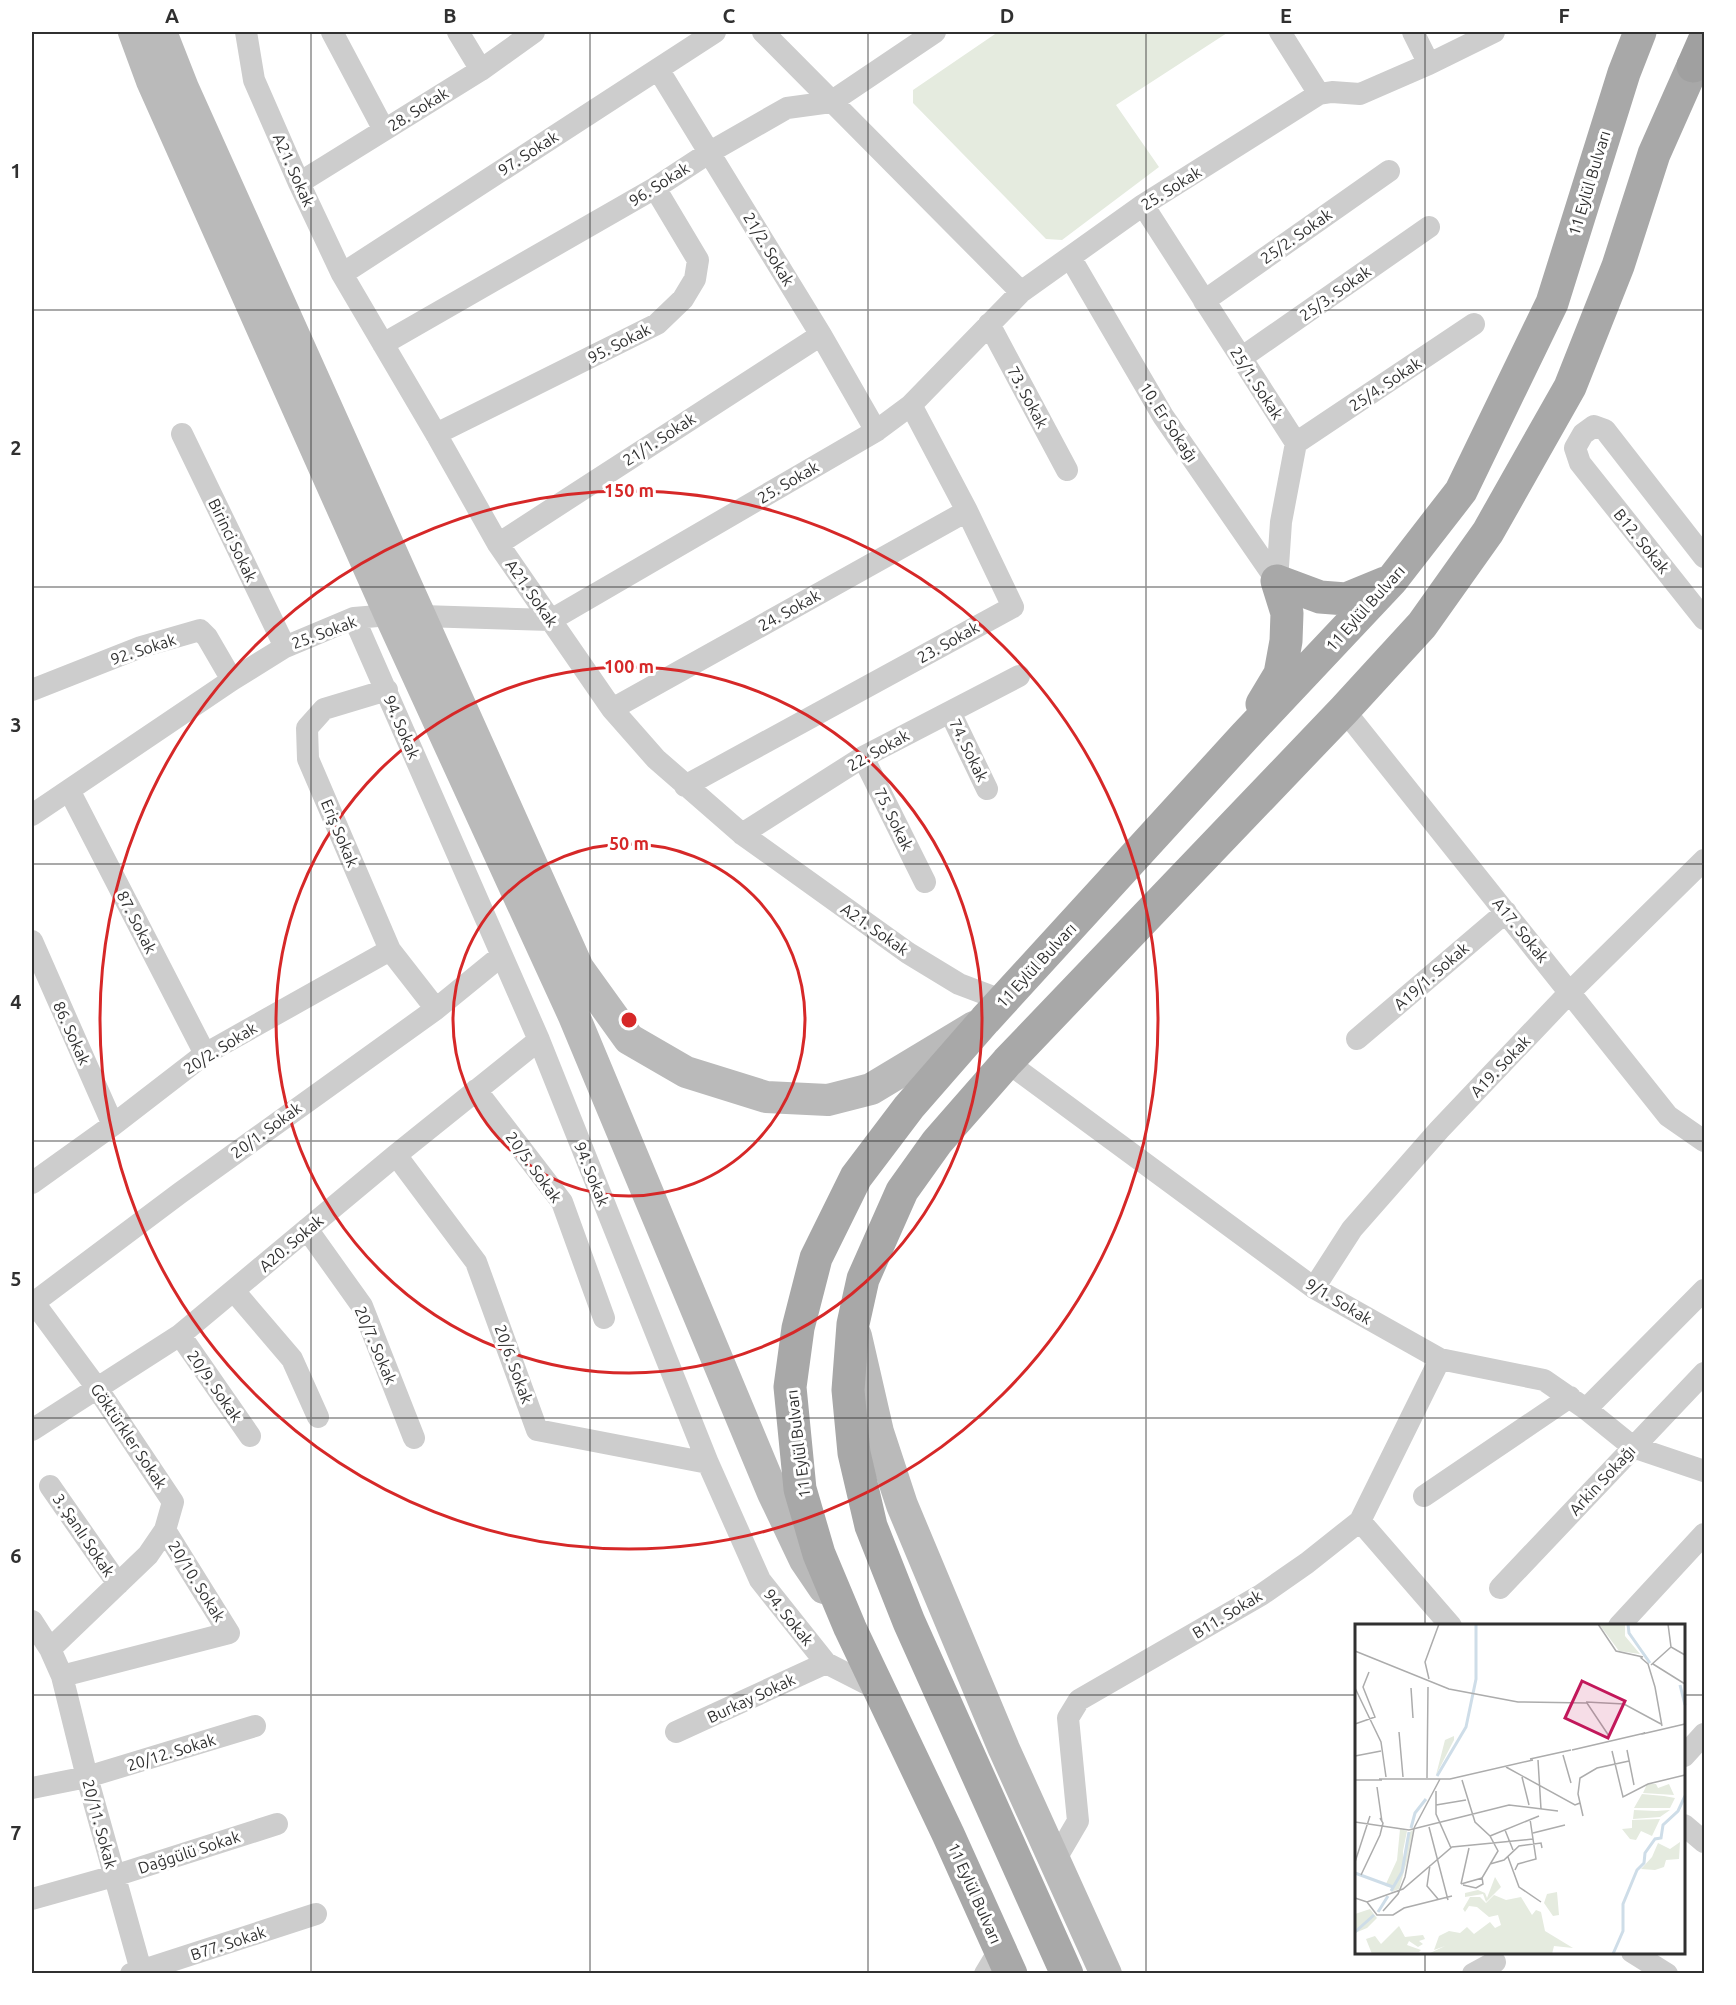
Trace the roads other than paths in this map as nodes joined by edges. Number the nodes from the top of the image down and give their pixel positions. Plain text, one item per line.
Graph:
1 (134, 32) edge
2 (161, 32) edge
3 (246, 32) edge
4 (332, 32) edge
5 (458, 32) edge
6 (534, 32) edge
7 (715, 32) edge
8 (763, 32) edge
9 (934, 32) edge
10 (1280, 32) edge
11 (1413, 32) edge
12 (1494, 32) edge
13 (1640, 32) edge
14 (1701, 54) edge
15 (1429, 64) junction
16 (658, 69) junction
17 (481, 70) junction
18 (1319, 94) junction
19 (831, 102) junction
20 (384, 130) junction
21 (710, 152) junction
22 (1389, 171) dead end
23 (299, 183) junction
24 (655, 188) junction
25 (1143, 205) junction
26 (1429, 227) dead end
27 (1070, 256) junction
28 (342, 274) junction
29 (1021, 292) junction
30 (1204, 301) junction
31 (989, 324) junction
32 (1474, 324) dead end
33 (821, 334) junction
34 (383, 344) junction
35 (1241, 358) junction
36 (911, 405) junction
37 (876, 431) junction
38 (182, 434) dead end
39 (436, 434) junction
40 (1296, 443) junction
41 (1067, 470) dead end
42 (967, 511) junction
43 (498, 543) junction
44 (1704, 557) edge
45 (1392, 580) junction
46 (1277, 581) junction
47 (405, 616) junction
48 (354, 618) junction
49 (1704, 619) edge
50 (551, 620) junction
51 (285, 647) junction
52 (1019, 676) dead end
53 (232, 680) junction
54 (32, 690) edge
55 (387, 690) junction
56 (612, 709) junction
57 (1344, 710) junction
58 (950, 712) junction
59 (1244, 737) junction
60 (863, 756) junction
61 (685, 786) junction
62 (987, 789) dead end
63 (69, 790) junction
64 (32, 815) edge
65 (742, 834) junction
66 (1704, 860) edge
67 (925, 882) dead end
68 (1506, 912) junction
69 (32, 941) edge
70 (390, 950) junction
71 (501, 956) junction
72 (1570, 992) junction
73 (436, 1009) junction
74 (994, 1010) junction
75 (539, 1040) junction
76 (1357, 1040) dead end
77 (205, 1054) junction
78 (1007, 1062) junction
79 (476, 1090) junction
80 (113, 1125) junction
81 (1704, 1141) edge
82 (396, 1155) junction
83 (32, 1183) edge
84 (307, 1229) junction
85 (1314, 1288) junction
86 (1704, 1290) edge
87 (234, 1291) junction
88 (32, 1302) edge
89 (604, 1318) dead end
90 (853, 1324) junction
91 (180, 1335) junction
92 (1440, 1359) junction
93 (1704, 1373) edge
94 (97, 1388) junction
95 (1578, 1403) junction
96 (318, 1417) dead end
97 (32, 1430) edge
98 (250, 1436) dead end
99 (414, 1438) dead end
100 (1633, 1447) junction
101 (708, 1463) junction
102 (1704, 1471) edge
103 (50, 1486) dead end
104 (1424, 1496) dead end
105 (1360, 1521) junction
106 (165, 1530) junction
107 (1704, 1534) edge
108 (118, 1584) junction
109 (1500, 1588) dead end
110 (32, 1621) edge
111 (1449, 1624) edge
112 (1621, 1624) edge
113 (850, 1628) junction
114 (50, 1649) junction
115 (826, 1663) junction
116 (62, 1676) junction
117 (879, 1690) junction
118 (255, 1726) dead end
119 (676, 1732) dead end
120 (1704, 1734) edge
121 (1685, 1754) edge
122 (87, 1777) junction
123 (32, 1788) edge
124 (277, 1824) dead end
125 (1685, 1827) edge
126 (1704, 1842) edge
127 (1054, 1862) junction
128 (114, 1876) junction
129 (32, 1899) edge
130 (316, 1914) dead end
131 (1634, 1954) edge
132 (1497, 1963) edge
133 (999, 1966) edge
134 (138, 1973) edge
135 (1067, 1974) edge
136 (1106, 1974) edge
137 (1473, 1974) edge
138 (1667, 1974) edge

1 - 47 main road
2 - 47 main road
3 - 23 street, A21. Sokak
4 - 20 street
5 - 17 street
6 - 17 street, 28. Sokak
7 - 16 street, 97. Sokak
8 - 19 street
9 - 19 street, 96. Sokak
10 - 18 street
11 - 15 street
12 - 15 street
13 - 45 main road, 11 Eylül Bulvarı
14 - 57 main road
15 - 18 street
16 - 21 street, 21/2. Sokak
16 - 28 street, 97. Sokak
17 - 20 street, 28. Sokak
18 - 25 street, 25. Sokak
19 - 21 street, 96. Sokak
19 - 29 street
20 - 23 street, 28. Sokak
21 - 24 street, 96. Sokak
21 - 33 street, 21/2. Sokak
22 - 30 street, 25/2. Sokak
23 - 28 street, A21. Sokak
24 - 34 street, 96. Sokak
24 - 39 street, 95. Sokak
25 - 27 street, 25. Sokak
25 - 30 street, 25/1. Sokak
26 - 35 street, 25/3. Sokak
27 - 29 street, 25. Sokak
27 - 46 street, 10. Er Sokağı
28 - 34 street, A21. Sokak
29 - 31 street, 25. Sokak
30 - 35 street, 25/1. Sokak
31 - 36 street, 25. Sokak
31 - 41 street, 73. Sokak
32 - 40 street, 25/4. Sokak
33 - 37 street, 21/2. Sokak
33 - 43 street, 21/1. Sokak
34 - 39 street, A21. Sokak
35 - 40 street, 25/1. Sokak
36 - 37 street, 25. Sokak
36 - 42 street, 23. Sokak
37 - 50 street, 25. Sokak
38 - 51 street, Birinci Sokak
39 - 43 street, A21. Sokak
40 - 46 street
42 - 56 street, 24. Sokak
42 - 61 street, 23. Sokak
43 - 50 street, A21. Sokak
44 - 49 street, B12. Sokak
45 - 46 main road
45 - 59 main road, 11 Eylül Bulvarı
46 - 59 main road
47 - 48 street, 25. Sokak
47 - 50 street, 25. Sokak
47 - 74 main road
47 - 113 main road
48 - 51 street, 25. Sokak
48 - 55 street, 94. Sokak
50 - 56 street, A21. Sokak
51 - 53 street, 25. Sokak
52 - 58 street, 22. Sokak
53 - 54 street, 92. Sokak
53 - 63 street, 25. Sokak
55 - 70 street, Eriş Sokak
55 - 71 street, 94. Sokak
56 - 61 street, A21. Sokak
57 - 68 street, A17. Sokak
57 - 78 main road
58 - 60 street, 22. Sokak
58 - 62 street, 74. Sokak
59 - 74 main road, 11 Eylül Bulvarı
60 - 65 street, 22. Sokak
60 - 67 street, 75. Sokak
61 - 65 street, A21. Sokak
63 - 64 street, 25. Sokak
63 - 77 street, 87. Sokak
65 - 74 street, A21. Sokak
66 - 72 street, A19. Sokak
68 - 72 street, A17. Sokak
68 - 76 street, A19/1. Sokak
69 - 80 street, 86. Sokak
70 - 73 street, Eriş Sokak
70 - 77 street, 20/2. Sokak
71 - 73 street, 20/1. Sokak
71 - 75 street, 94. Sokak
72 - 81 street, A17. Sokak
72 - 85 street, A19. Sokak
73 - 88 street, 20/1. Sokak
74 - 113 main road, 11 Eylül Bulvarı
75 - 79 street, A20. Sokak
75 - 101 street, 94. Sokak
77 - 80 street, 20/2. Sokak
78 - 85 street, 9/1. Sokak
78 - 90 main road
79 - 82 street, A20. Sokak
79 - 89 street, 20/5. Sokak
80 - 83 street, 20/2. Sokak
82 - 84 street, A20. Sokak
82 - 101 street, 20/6. Sokak
84 - 87 street, A20. Sokak
84 - 99 street, 20/7. Sokak
85 - 92 street, 9/1. Sokak
86 - 95 street
87 - 91 street, A20. Sokak
87 - 96 street
88 - 94 street, Göktürkler Sokak
90 - 127 main road
90 - 135 main road
91 - 94 street, A20. Sokak
91 - 98 street, 20/9. Sokak
92 - 95 street, 9/1. Sokak
92 - 105 street, B11. Sokak
93 - 100 street, Arkin Sokağı
94 - 97 street, A20. Sokak
94 - 106 street, Göktürkler Sokak
95 - 100 street, 9/1. Sokak
95 - 104 street
100 - 102 street, 9/1. Sokak
100 - 109 street, Arkin Sokağı
101 - 115 street, 94. Sokak
103 - 108 street, 3. Şanlı Sokak
105 - 111 street
105 - 127 street, B11. Sokak
106 - 108 street, Göktürkler Sokak
106 - 116 street, 20/10. Sokak
107 - 112 street
108 - 114 street, Göktürkler Sokak
110 - 114 street, 20/11. Sokak
113 - 117 main road, 11 Eylül Bulvarı
114 - 116 street, 20/11. Sokak
115 - 117 street, 94. Sokak
115 - 119 street, Burkay Sokak
116 - 122 street, 20/11. Sokak
117 - 133 main road, 11 Eylül Bulvarı
118 - 122 street, 20/12. Sokak
120 - 121 street
122 - 123 street, 20/12. Sokak
122 - 128 street, 20/11. Sokak
124 - 128 street, Dağgülü Sokak
125 - 126 street
127 - 136 main road
128 - 129 street, Dağgülü Sokak
128 - 134 street, 20/11. Sokak
130 - 134 street, B77. Sokak
131 - 138 street
132 - 137 street

